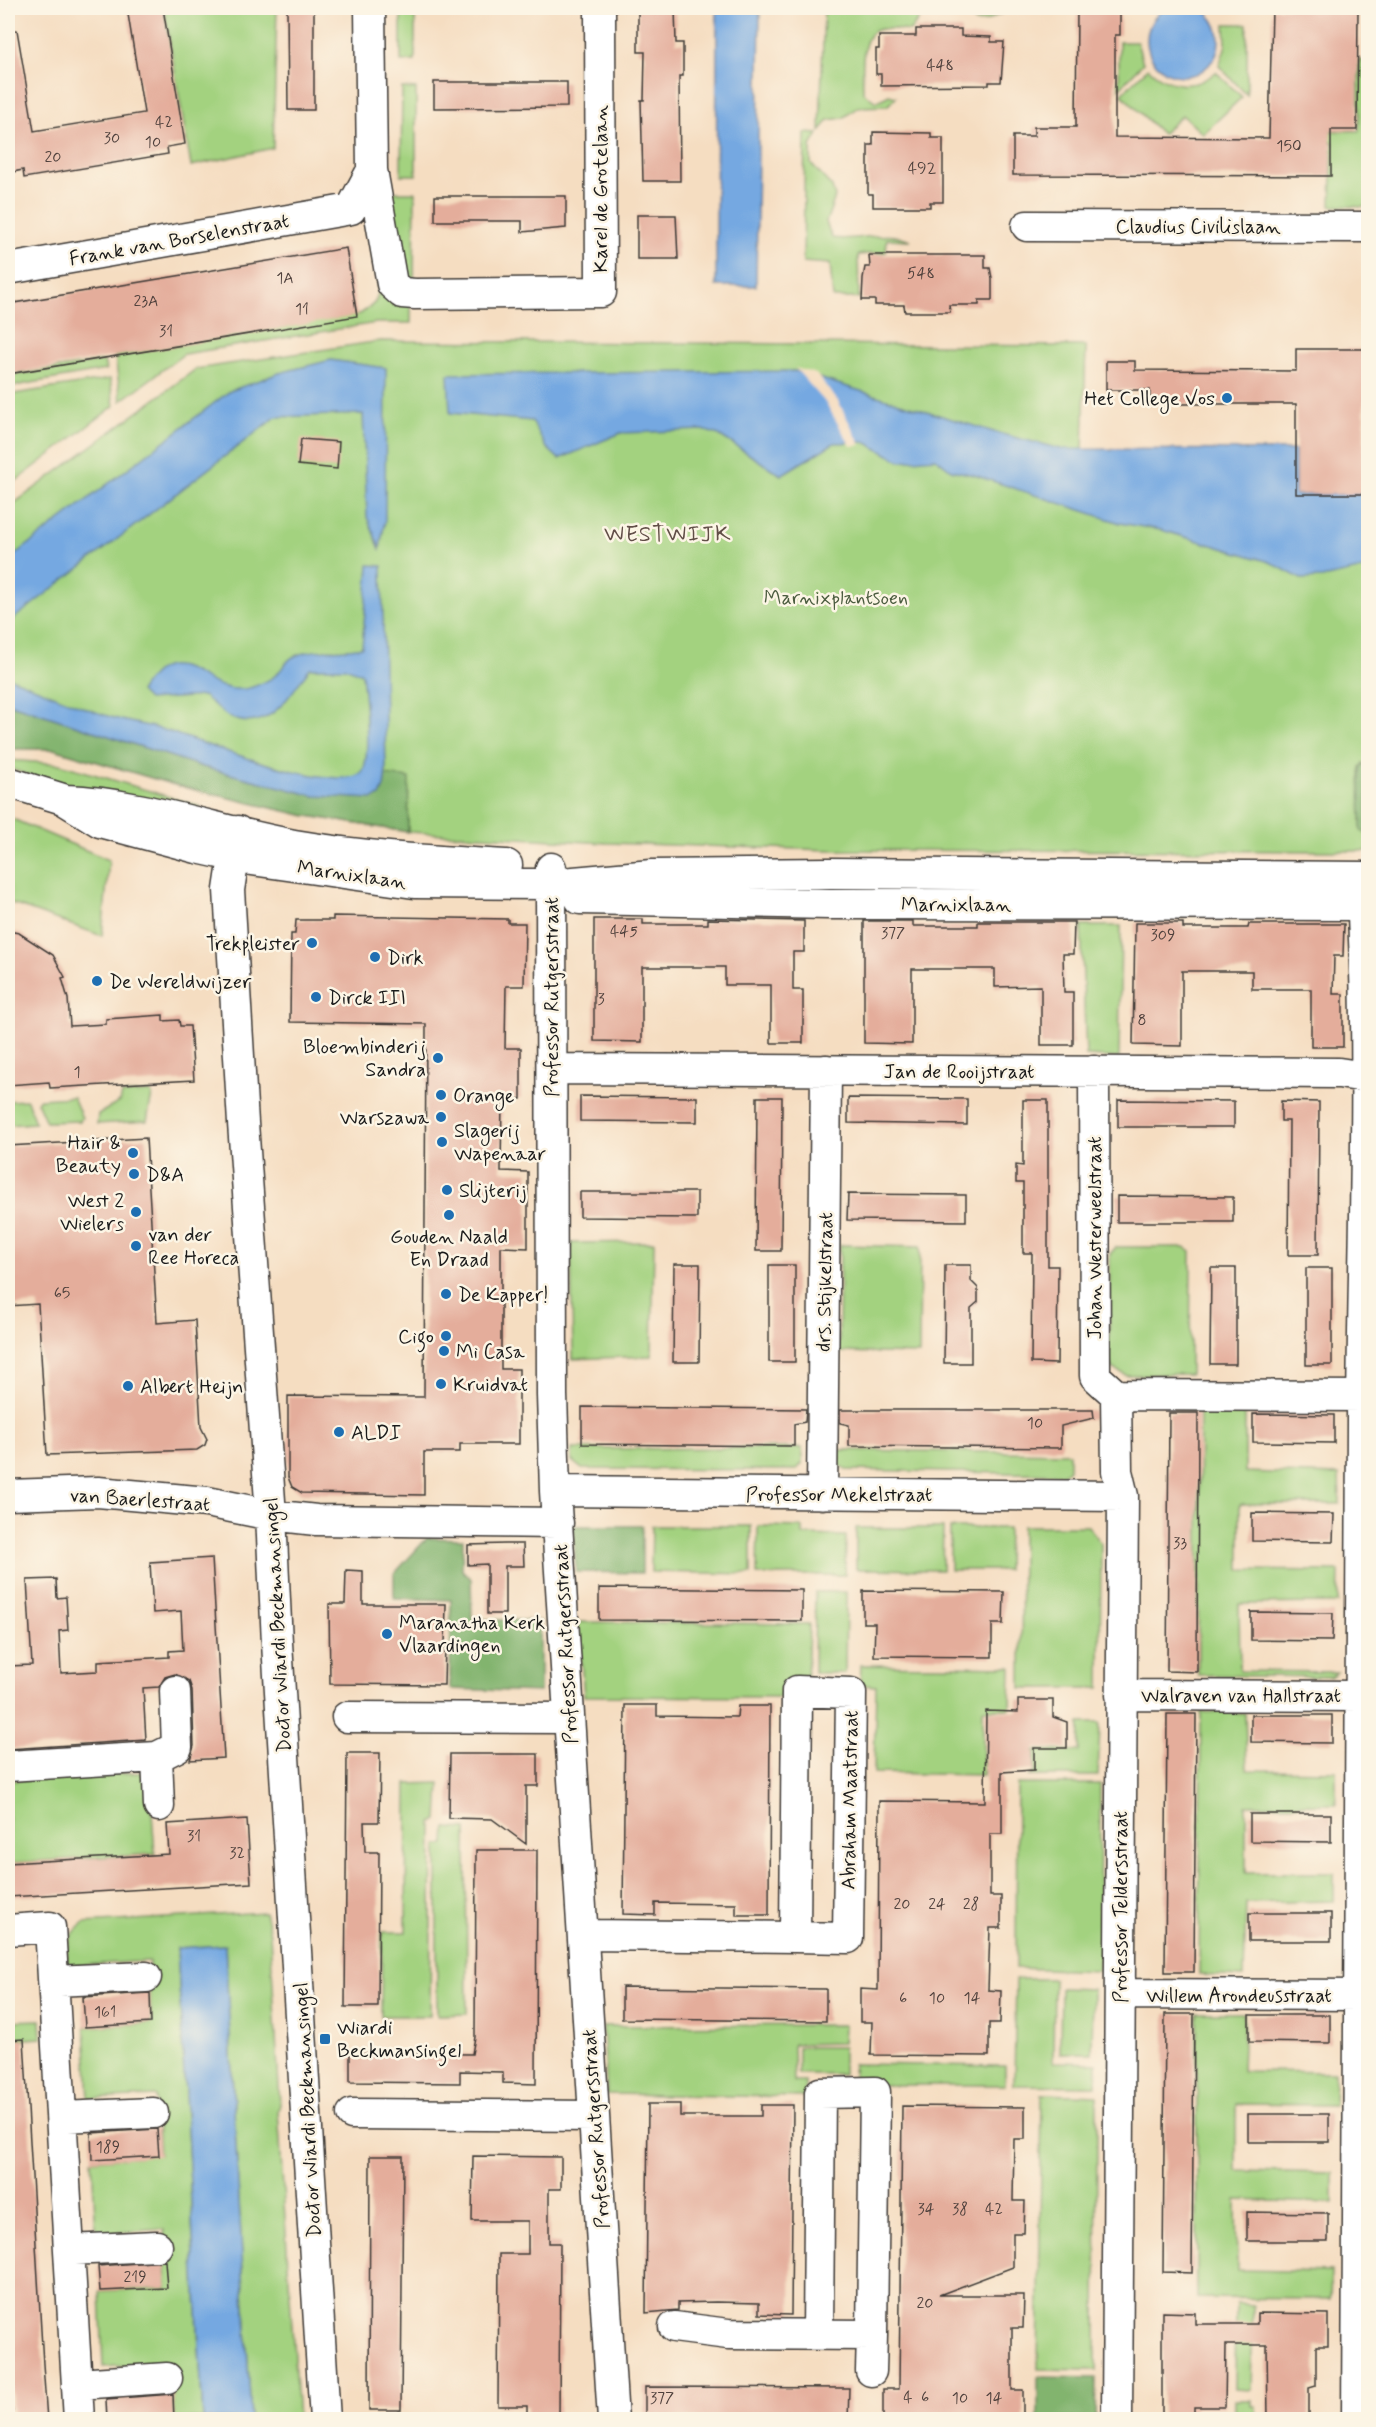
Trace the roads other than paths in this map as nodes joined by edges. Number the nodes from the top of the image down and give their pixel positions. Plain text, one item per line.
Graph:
1 (370, 8) edge
2 (600, 8) edge
3 (372, 170) junction
4 (1027, 226) dead end
5 (1368, 227) edge
6 (8, 269) edge
7 (8, 782) edge
8 (236, 843) junction
9 (550, 883) junction
10 (1364, 886) edge
11 (552, 1069) junction
12 (826, 1070) junction
13 (1094, 1071) junction
14 (1365, 1077) junction
15 (1366, 1286) edge
16 (1366, 1322) edge
17 (1116, 1395) junction
18 (1362, 1396) junction
19 (555, 1491) junction
20 (822, 1494) junction
21 (8, 1495) edge
22 (1123, 1496) junction
23 (271, 1515) junction
24 (558, 1522) junction
25 (1365, 1612) edge
26 (175, 1691) dead end
27 (1121, 1695) junction
28 (1361, 1696) junction
29 (347, 1717) dead end
30 (568, 1718) junction
31 (157, 1757) junction
32 (8, 1766) edge
33 (159, 1806) dead end
34 (1364, 1907) edge
35 (8, 1930) edge
36 (583, 1935) junction
37 (795, 1937) junction
38 (146, 1977) dead end
39 (54, 1982) junction
40 (1120, 1994) junction
41 (1358, 1995) junction
42 (153, 2113) dead end
43 (352, 2115) dead end
44 (594, 2116) junction
45 (62, 2117) junction
46 (1363, 2211) edge
47 (157, 2246) dead end
48 (69, 2250) junction
49 (674, 2327) dead end
50 (818, 2334) junction
51 (872, 2335) junction
52 (871, 2371) dead end
53 (166, 2378) dead end
54 (77, 2384) junction
55 (79, 2420) edge
56 (325, 2420) edge
57 (613, 2420) edge
58 (1117, 2420) edge
59 (1357, 2420) edge

1 - 3 street
2 - 3 street, Karel de Grotelaan
3 - 6 street, Frank van Borselenstraat
4 - 5 street, Claudius Civilislaan
7 - 8 street, Marnixlaan
8 - 9 street, Marnixlaan
8 - 23 street, Doctor Wiardi Beckmansingel
9 - 10 street, Marnixlaan
9 - 10 street, Marnixlaan
9 - 11 street, Professor Rutgersstraat
10 - 14 street
11 - 12 street, Jan de Rooijstraat
11 - 19 street, Professor Rutgersstraat
12 - 13 street, Jan de Rooijstraat
12 - 20 street, drs. Stijkelstraat
13 - 14 street, Jan de Rooijstraat
13 - 17 street, Johan Westerweelstraat
14 - 15 street
15 - 16 street
16 - 18 street
17 - 18 street
17 - 22 street, Professor Teldersstraat
18 - 25 street
19 - 20 street, Professor Mekelstraat
19 - 24 street, Professor Rutgersstraat
20 - 22 street, Professor Mekelstraat
21 - 23 street, van Baerlestraat
22 - 27 street, Professor Teldersstraat
23 - 24 street
23 - 56 street, Doctor Wiardi Beckmansingel
24 - 30 street, Professor Rutgersstraat
25 - 28 street
26 - 31 street
27 - 28 street, Walraven van Hallstraat
27 - 40 street, Professor Teldersstraat
28 - 34 street
29 - 30 street
30 - 36 street, Professor Rutgersstraat
31 - 32 street
31 - 33 street
34 - 41 street
35 - 39 street
36 - 37 street, Abraham Maatstraat
36 - 44 street, Professor Rutgersstraat
37 - 37 street, Abraham Maatstraat
38 - 39 street
39 - 45 street
40 - 41 street, Willem Arondeusstraat
40 - 58 street, Professor Teldersstraat
41 - 46 street
42 - 45 street
43 - 44 street
44 - 57 street, Professor Rutgersstraat
45 - 48 street
46 - 59 street
47 - 48 street
48 - 54 street
49 - 50 street
50 - 51 street
50 - 51 street
51 - 52 street
53 - 54 street
54 - 55 street

